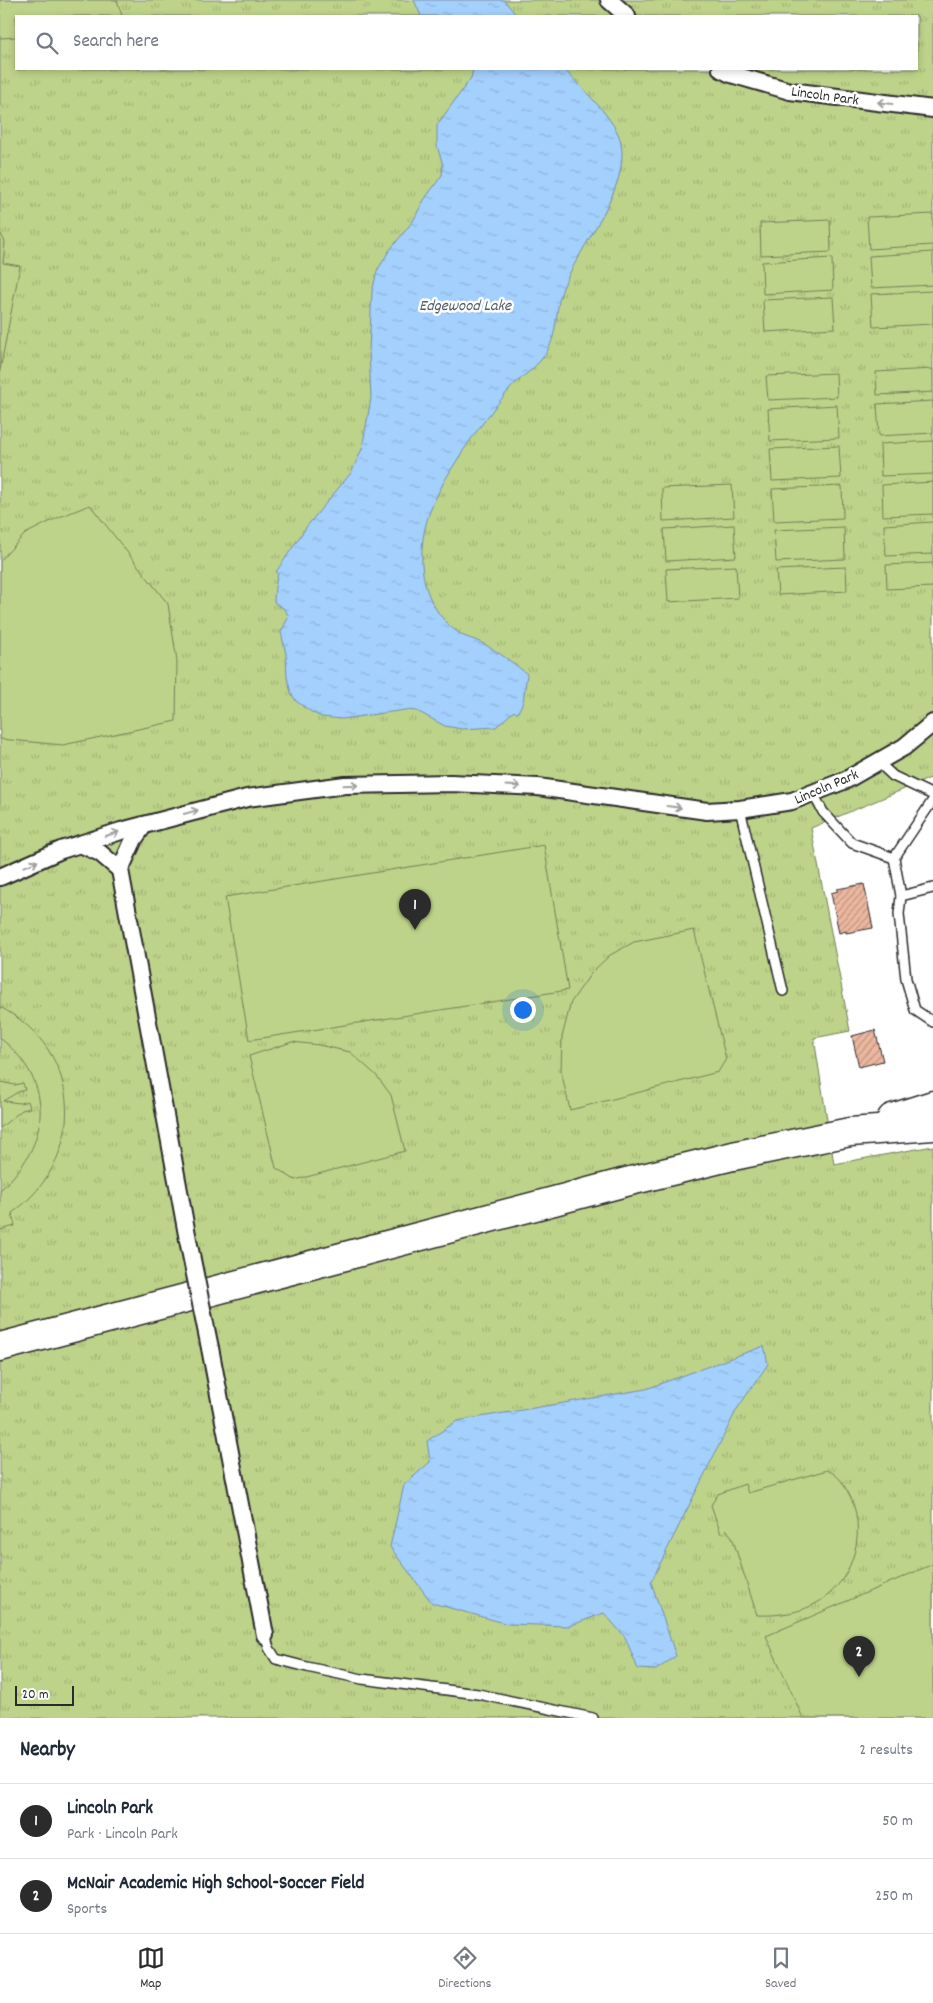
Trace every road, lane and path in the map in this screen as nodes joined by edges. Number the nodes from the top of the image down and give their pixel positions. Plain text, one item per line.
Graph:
1 (609, 0) edge
2 (626, 15) edge
3 (722, 70) edge
4 (933, 109) edge
5 (933, 723) edge
6 (878, 762) junction
7 (813, 793) junction
8 (933, 795) edge
9 (933, 800) edge
10 (740, 809) junction
11 (144, 825) junction
12 (80, 844) junction
13 (894, 858) junction
14 (120, 870) junction
15 (0, 877) edge
16 (933, 888) edge
17 (901, 896) junction
18 (783, 991) dead end
19 (933, 1022) edge
20 (933, 1105) edge
21 (933, 1126) edge
22 (850, 1132) junction
23 (0, 1347) edge
24 (265, 1635) joint
25 (593, 1718) edge

1 - 2 street
4 -> 3 street, Lincoln Park
5 - 6 street, Lincoln Park
6 - 7 street, Lincoln Park
6 - 8 lane
7 - 10 street, Lincoln Park
7 - 13 lane
9 - 13 lane
11 -> 10 street, Lincoln Park
10 - 18 lane
12 -> 11 street, Lincoln Park
11 - 14 street
12 - 14 street
15 -> 12 street, Lincoln Park
13 - 17 lane
14 - 24 street, bridge
16 - 17 lane
17 - 19 lane
20 - 22 highway
21 - 22 highway
22 - 23 highway
24 - 25 lane

